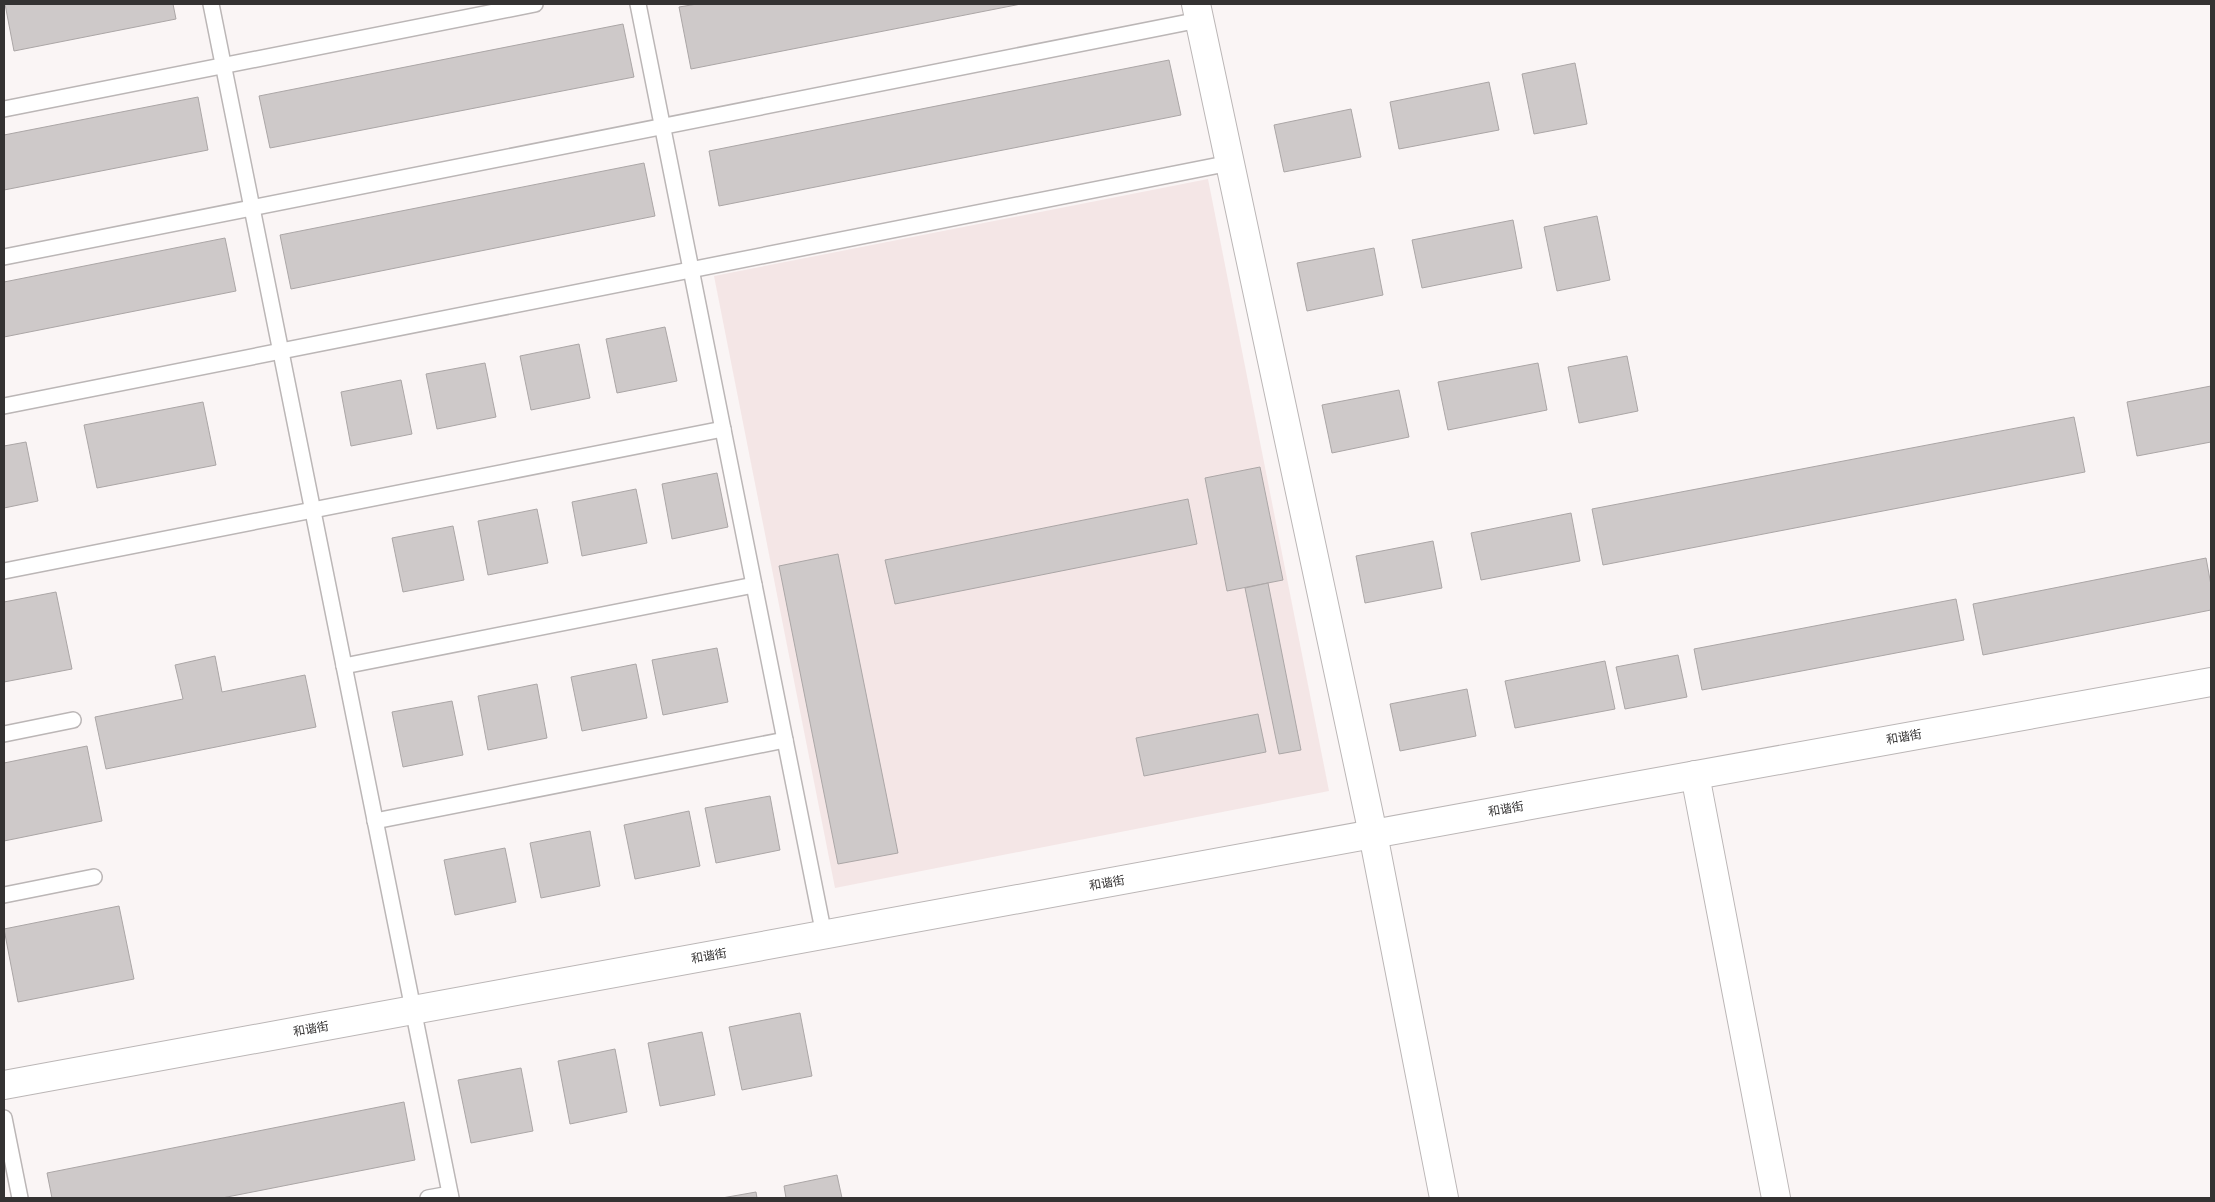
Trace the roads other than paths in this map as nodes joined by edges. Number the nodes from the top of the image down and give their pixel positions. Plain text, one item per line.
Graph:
1 (212, 4) edge
2 (535, 4) edge
3 (638, 4) edge
4 (1198, 12) edge
5 (224, 65) junction
6 (4, 109) edge
7 (663, 126) junction
8 (1230, 163) junction
9 (253, 208) junction
10 (4, 257) edge
11 (691, 270) junction
12 (281, 351) junction
13 (4, 406) edge
14 (723, 429) junction
15 (313, 510) junction
16 (4, 571) edge
17 (754, 585) junction
18 (344, 666) junction
19 (2211, 682) edge
20 (73, 720) dead end
21 (4, 734) edge
22 (785, 740) junction
23 (1695, 775) junction
24 (375, 821) junction
25 (1373, 834) junction
26 (94, 877) dead end
27 (4, 895) edge
28 (824, 935) junction
29 (413, 1010) junction
30 (4, 1085) edge
31 (4, 1118) edge
32 (450, 1196) edge
33 (20, 1198) edge
34 (428, 1198) edge
35 (1444, 1198) edge
36 (1776, 1198) edge

1 - 5 lane
2 - 5 lane
3 - 7 lane
4 - 7 lane
4 - 8 street
5 - 6 lane
5 - 9 lane
7 - 9 lane
7 - 11 lane
8 - 11 lane
8 - 25 street
9 - 10 lane
9 - 12 lane
11 - 12 lane
11 - 14 lane
12 - 13 lane
12 - 15 lane
14 - 15 lane
14 - 17 lane
15 - 16 lane
15 - 18 lane
17 - 18 lane
17 - 22 lane
18 - 24 lane
19 - 23 street, 和谐街
20 - 21 lane
22 - 24 lane
22 - 28 lane
23 - 25 street, 和谐街
23 - 36 street
24 - 29 lane
25 - 28 street, 和谐街
25 - 35 street
26 - 27 lane
28 - 29 street, 和谐街
29 - 30 street, 和谐街
29 - 32 lane
31 - 33 lane
32 - 34 lane

